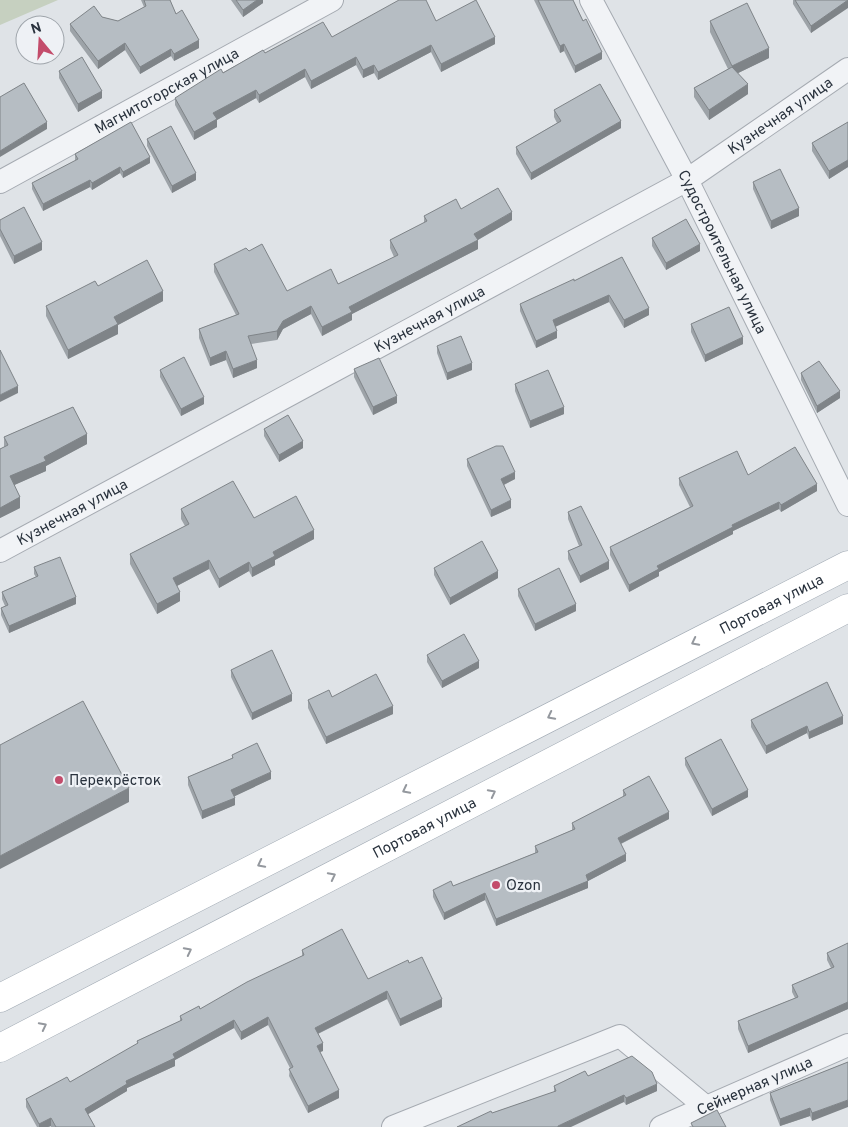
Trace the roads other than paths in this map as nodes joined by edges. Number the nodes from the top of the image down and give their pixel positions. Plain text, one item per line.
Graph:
1 (332, 0) edge
2 (591, 0) edge
3 (848, 69) edge
4 (687, 180) junction
5 (0, 182) edge
6 (848, 505) edge
7 (0, 551) edge
8 (848, 564) edge
9 (848, 608) edge
10 (0, 998) edge
11 (848, 1045) edge
12 (0, 1048) edge
13 (706, 1107) junction
14 (393, 1127) edge
15 (661, 1127) edge

1 - 5 street, Магнитогорская улица
2 - 4 street, Судостроительная улица
3 - 4 street, Кузнечная улица
4 - 6 street, Судостроительная улица
4 - 7 street, Кузнечная улица
8 -> 10 main road, Портовая улица
12 -> 9 main road, Портовая улица
11 - 13 street, Сейнерная улица
13 - 14 street
13 - 15 street, Сейнерная улица

